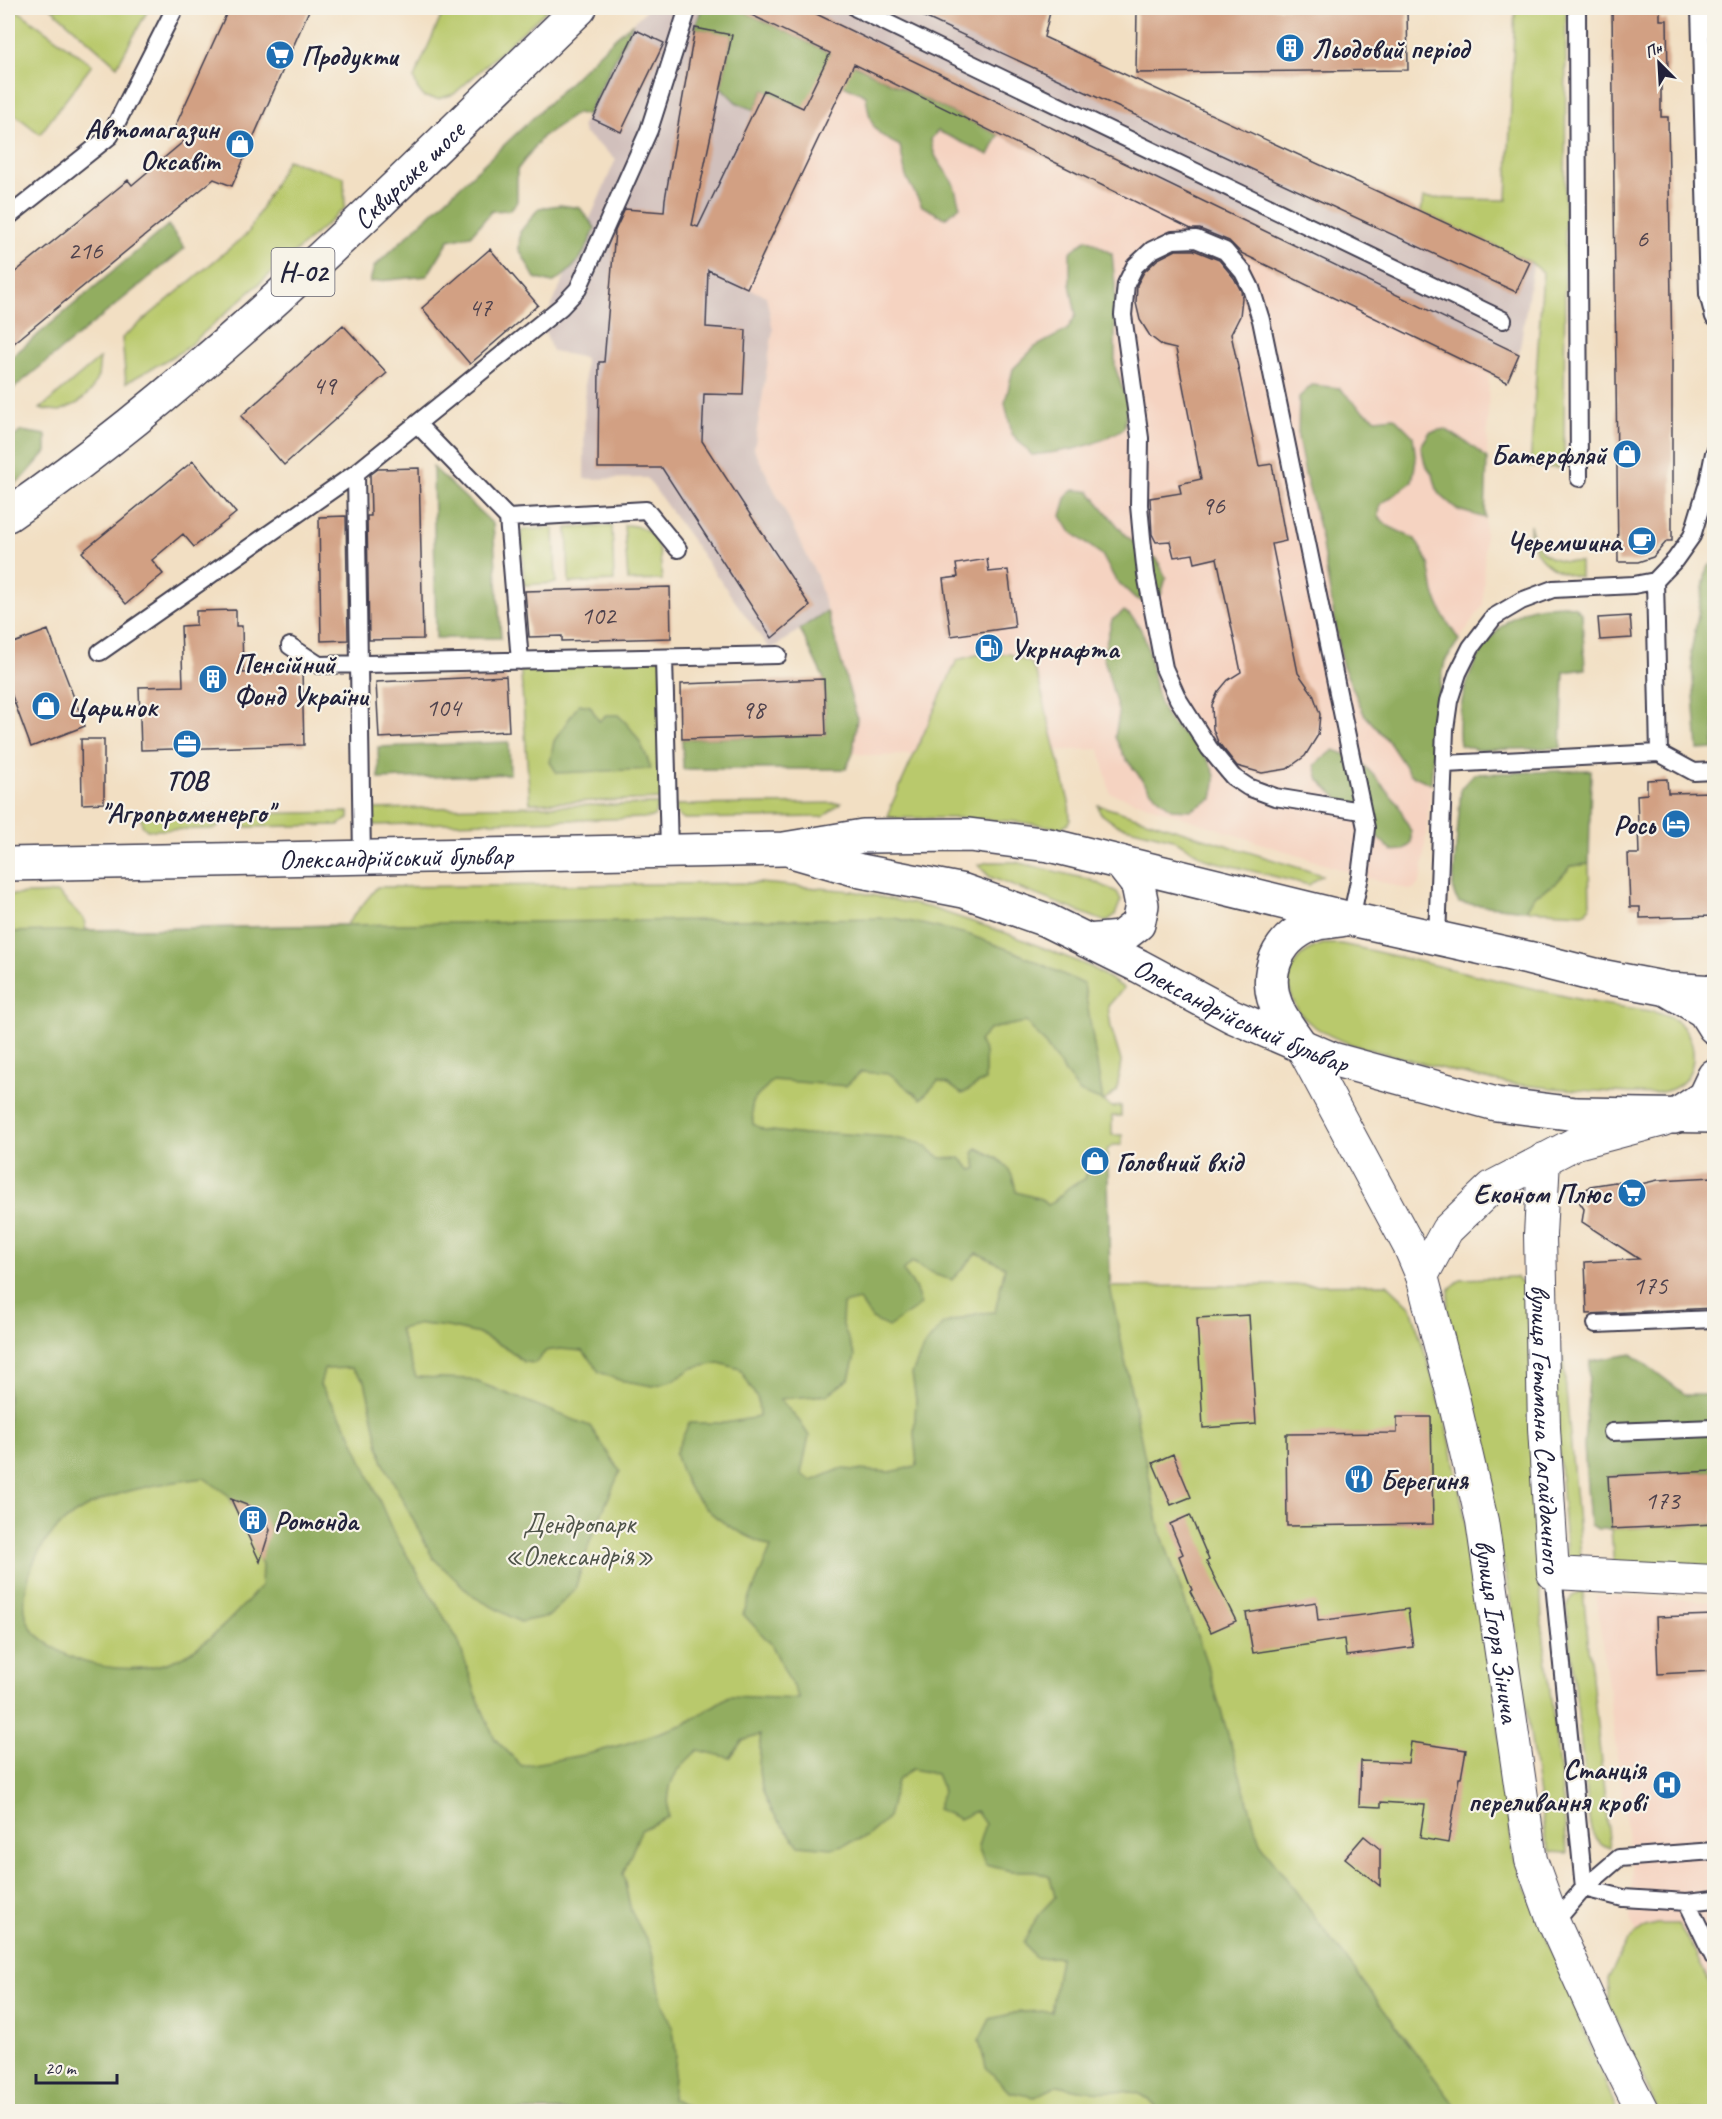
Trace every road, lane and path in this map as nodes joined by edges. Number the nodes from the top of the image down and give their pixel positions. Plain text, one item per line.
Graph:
1 (175, 8) edge
2 (580, 8) edge
3 (688, 8) edge
4 (856, 8) edge
5 (1577, 8) edge
6 (1700, 8) edge
7 (8, 217) edge
8 (1714, 317) edge
9 (1503, 320) dead end
10 (417, 424) junction
11 (1714, 453) edge
12 (356, 473) junction
13 (1579, 478) dead end
14 (1711, 483) edge
15 (8, 515) edge
16 (508, 518) junction
17 (678, 549) dead end
18 (1655, 580) junction
19 (290, 646) dead end
20 (100, 652) dead end
21 (778, 655) dead end
22 (664, 658) junction
23 (520, 660) junction
24 (359, 664) junction
25 (1659, 753) junction
26 (1445, 764) junction
27 (1714, 771) edge
28 (1362, 811) junction
29 (784, 849) junction
30 (669, 851) junction
31 (362, 857) junction
32 (1120, 862) junction
33 (8, 864) edge
34 (1351, 919) junction
35 (1437, 938) junction
36 (1087, 941) junction
37 (1668, 989) junction
38 (1714, 992) edge
39 (1714, 1027) edge
40 (1302, 1047) junction
41 (1714, 1076) edge
42 (1714, 1116) edge
43 (1674, 1117) junction
44 (1544, 1159) junction
45 (1422, 1276) junction
46 (1714, 1319) edge
47 (1596, 1324) dead end
48 (1714, 1428) edge
49 (1612, 1432) dead end
50 (1553, 1573) junction
51 (1714, 1581) edge
52 (1714, 1851) edge
53 (1584, 1888) junction
54 (1714, 1899) edge
55 (1687, 1902) junction
56 (1554, 1923) junction
57 (1714, 1958) edge
58 (1643, 2112) edge

1 - 7 lane
2 - 15 main road, Сквирське шосе / Н-02
3 - 10 lane
4 - 9 lane
5 - 13 lane
6 - 8 lane
10 - 12 lane
10 - 16 lane
11 - 14 lane
12 - 20 lane
12 - 24 lane
14 - 18 lane
16 - 17 lane
16 - 23 lane
18 - 25 lane
18 - 26 lane
19 - 24 lane
21 - 22 lane
22 - 23 lane
22 - 30 lane
23 - 24 lane
24 - 31 lane
25 - 26 lane
25 - 27 lane
26 - 35 lane
28 - 28 lane
28 - 34 lane
29 - 30 main road, Олександрійський бульвар
29 - 32 main road, Олександрійський бульвар
29 - 36 main road, Олександрійський бульвар
30 - 31 main road, Олександрійський бульвар
31 - 33 main road, Олександрійський бульвар
32 - 34 main road, Олександрійський бульвар
32 - 36 main road
34 - 35 main road, Олександрійський бульвар
34 - 40 main road
35 - 37 main road, Олександрійський бульвар
36 - 40 main road, Олександрійський бульвар
37 - 38 main road, Олександрійський бульвар
37 - 39 main road
40 - 43 main road, Олександрійський бульвар
40 - 45 street, вулиця Ігоря Зінича
41 - 43 main road
42 - 43 main road, Олександрійський бульвар
43 - 44 street
44 - 45 street
44 - 50 street, вулиця Гетьмана Сагайдачного
45 - 56 street, вулиця Ігоря Зінича
46 - 47 lane
48 - 49 lane
50 - 51 street, вулиця Гетьмана Сагайдачного
50 - 53 lane
52 - 53 lane
53 - 55 lane
53 - 56 lane
54 - 55 lane
55 - 57 lane
56 - 58 street, вулиця Ігоря Зінича

